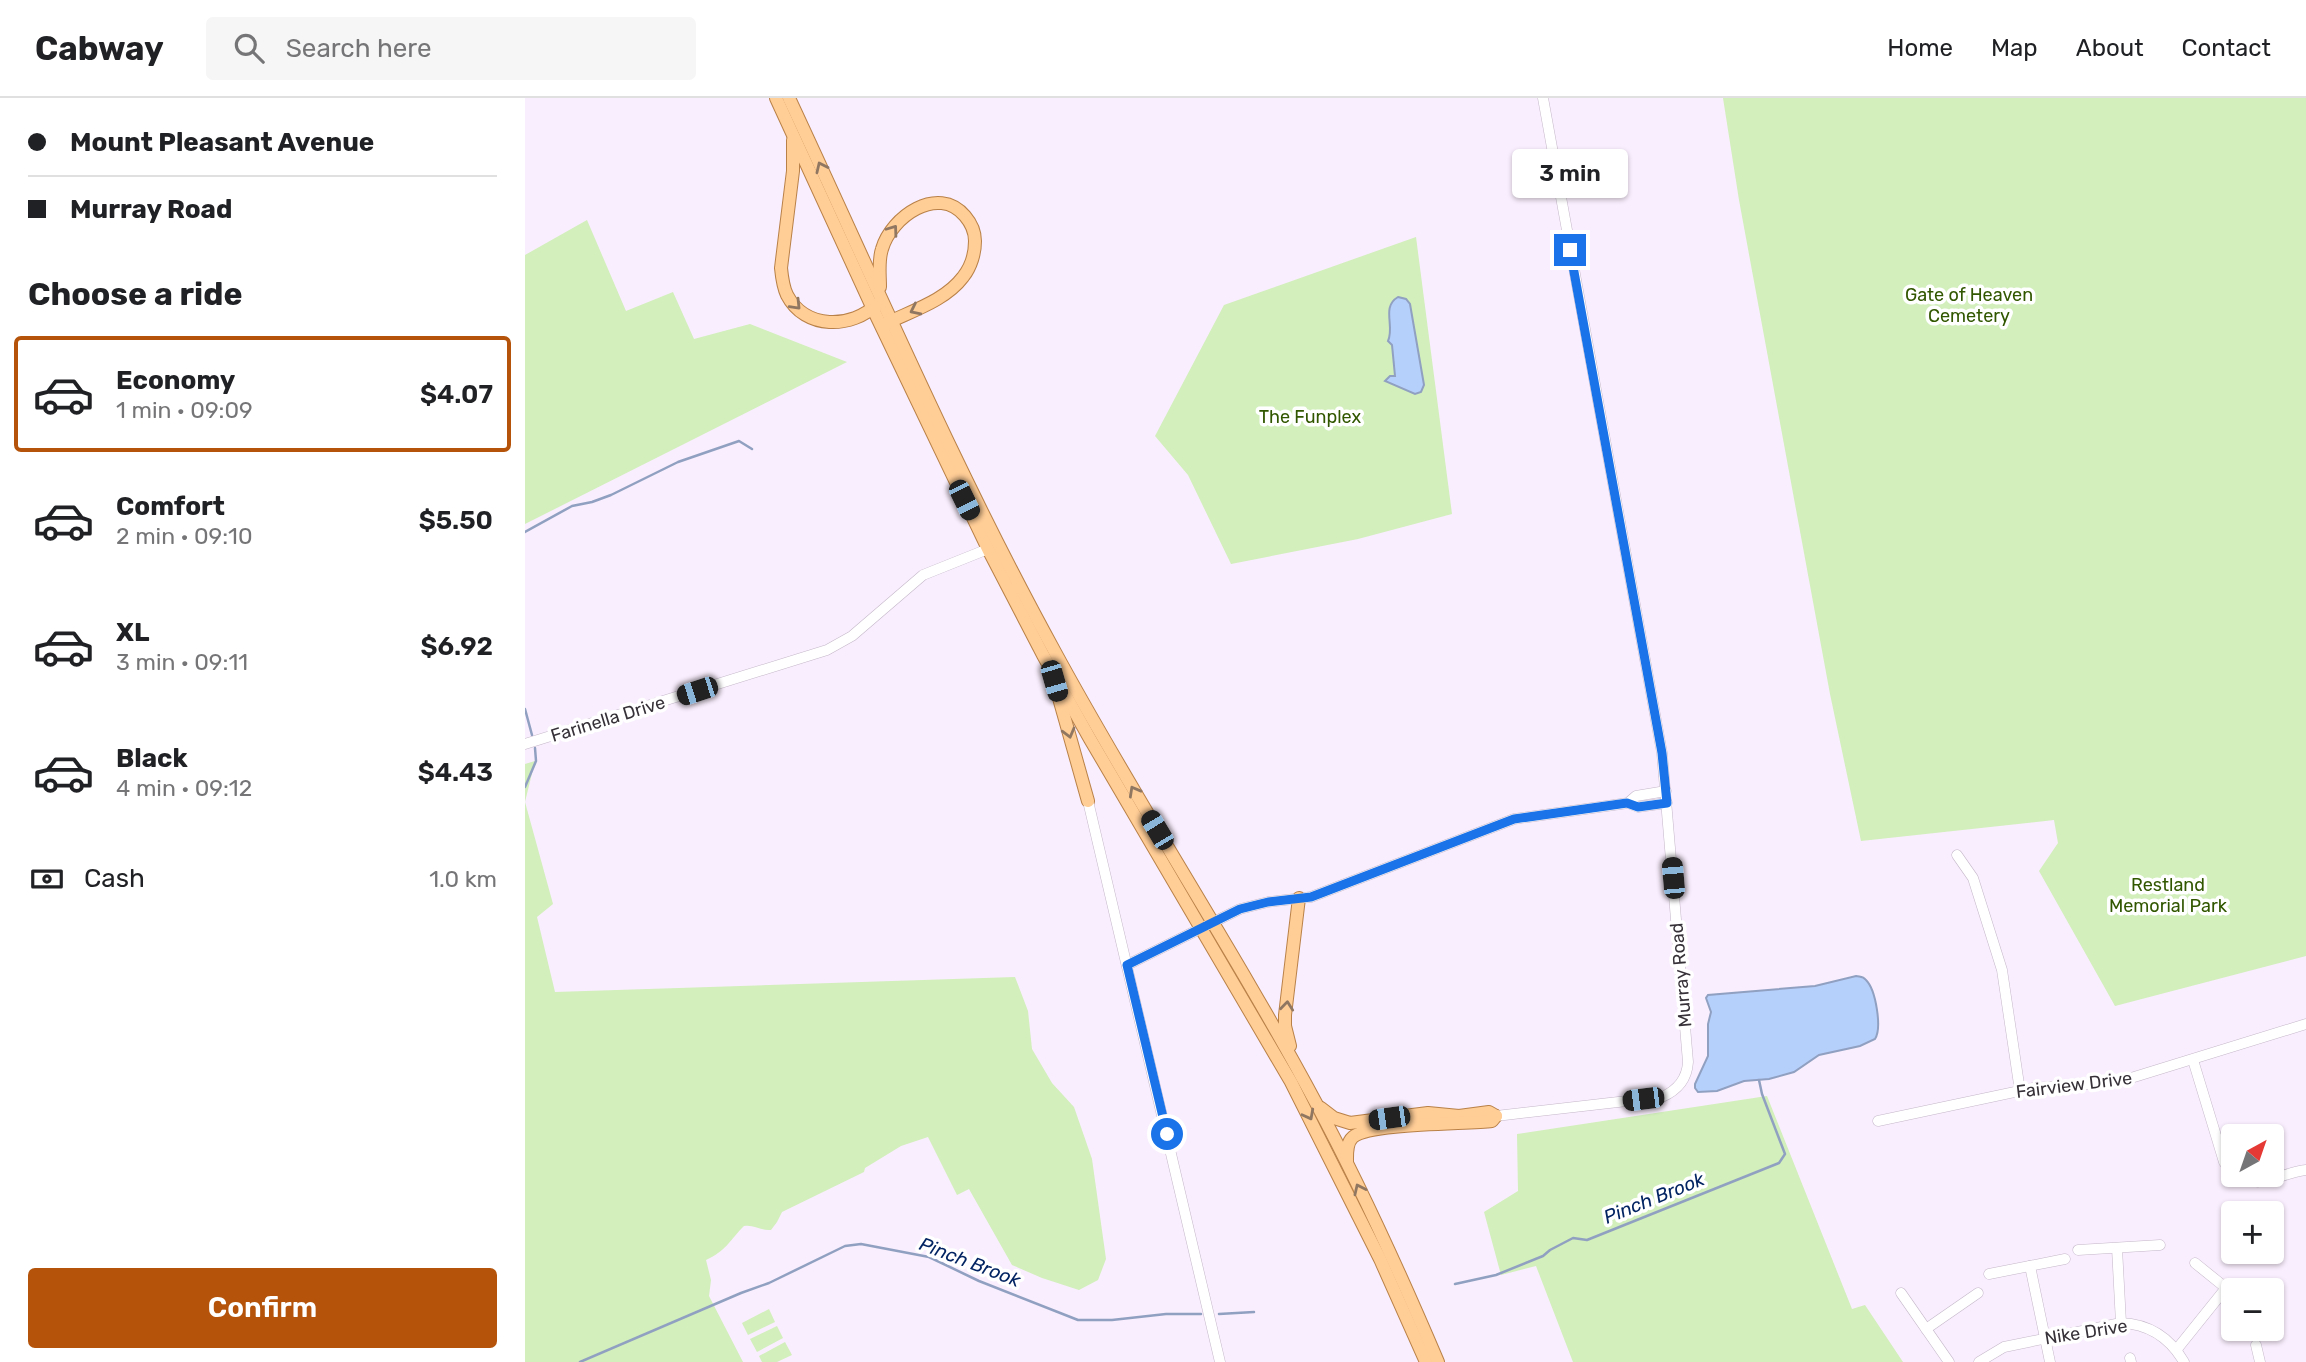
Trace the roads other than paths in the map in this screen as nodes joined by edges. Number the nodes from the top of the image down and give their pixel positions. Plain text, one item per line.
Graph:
1 (776, 98) edge
2 (789, 98) edge
3 (1543, 98) edge
4 (793, 135) junction
5 (881, 295) junction
6 (873, 309) junction
7 (887, 323) junction
8 (988, 550) junction
9 (1050, 667) junction
10 (525, 744) edge
11 (1666, 791) junction
12 (1088, 801) joint
13 (1627, 803) junction
14 (1667, 803) junction
15 (1957, 855) dead end
16 (1299, 898) junction
17 (1207, 925) junction
18 (1127, 965) junction
19 (2306, 1024) edge
20 (2193, 1060) junction
21 (1299, 1072) junction
22 (2020, 1091) junction
23 (1317, 1104) junction
24 (1496, 1116) junction
25 (1878, 1121) dead end
26 (2221, 1152) edge
27 (1347, 1163) junction
28 (2306, 1170) edge
29 (2284, 1174) edge
30 (2160, 1245) dead end
31 (2117, 1248) junction
32 (2078, 1250) dead end
33 (2065, 1259) dead end
34 (2195, 1263) dead end
35 (2030, 1266) junction
36 (1989, 1273) dead end
37 (2221, 1284) edge
38 (1902, 1293) dead end
39 (1978, 1293) dead end
40 (2221, 1300) edge
41 (2121, 1323) junction
42 (1926, 1329) junction
43 (2045, 1338) junction
44 (2256, 1345) dead end
45 (2176, 1349) junction
46 (1220, 1362) edge
47 (1426, 1362) edge
48 (1438, 1362) edge
49 (1949, 1362) edge
50 (1979, 1362) edge
51 (2050, 1362) edge
52 (2185, 1362) edge
53 (2260, 1362) edge

1 - 4 main road
5 -> 2 main road
3 - 11 street, Murray Road
4 - 6 main road
4 -> 6 main road
5 - 6 main road
5 - 7 main road
5 -> 7 main road
6 - 7 main road
7 - 8 main road
17 -> 7 main road
8 - 9 main road
8 - 10 street, Farinella Drive
9 -> 12 main road
9 - 17 main road
11 - 13 street
11 - 14 street, Murray Road
12 - 18 street
13 - 14 street
13 - 16 street
14 - 24 street, Murray Road
15 - 22 street
16 - 17 street
21 -> 16 main road
17 - 18 street
17 - 21 main road
17 -> 47 main road
18 - 46 street
19 - 20 street, Fairview Drive
20 - 22 street, Fairview Drive
20 - 26 street
21 - 23 main road
22 - 25 street, Fairview Drive
23 - 24 main road
23 - 27 main road
24 - 27 main road
48 -> 27 main road
28 - 29 street
30 - 31 street
31 - 32 street
31 - 41 street
33 - 35 street
34 - 37 street
35 - 36 street
35 - 43 street
38 - 42 street
39 - 42 street
40 - 45 street
41 - 43 street, Nike Drive
41 - 45 street, Nike Drive
42 - 49 street
43 - 50 street, Nike Drive
43 - 51 street
44 - 53 street
45 - 52 street, Nike Drive

